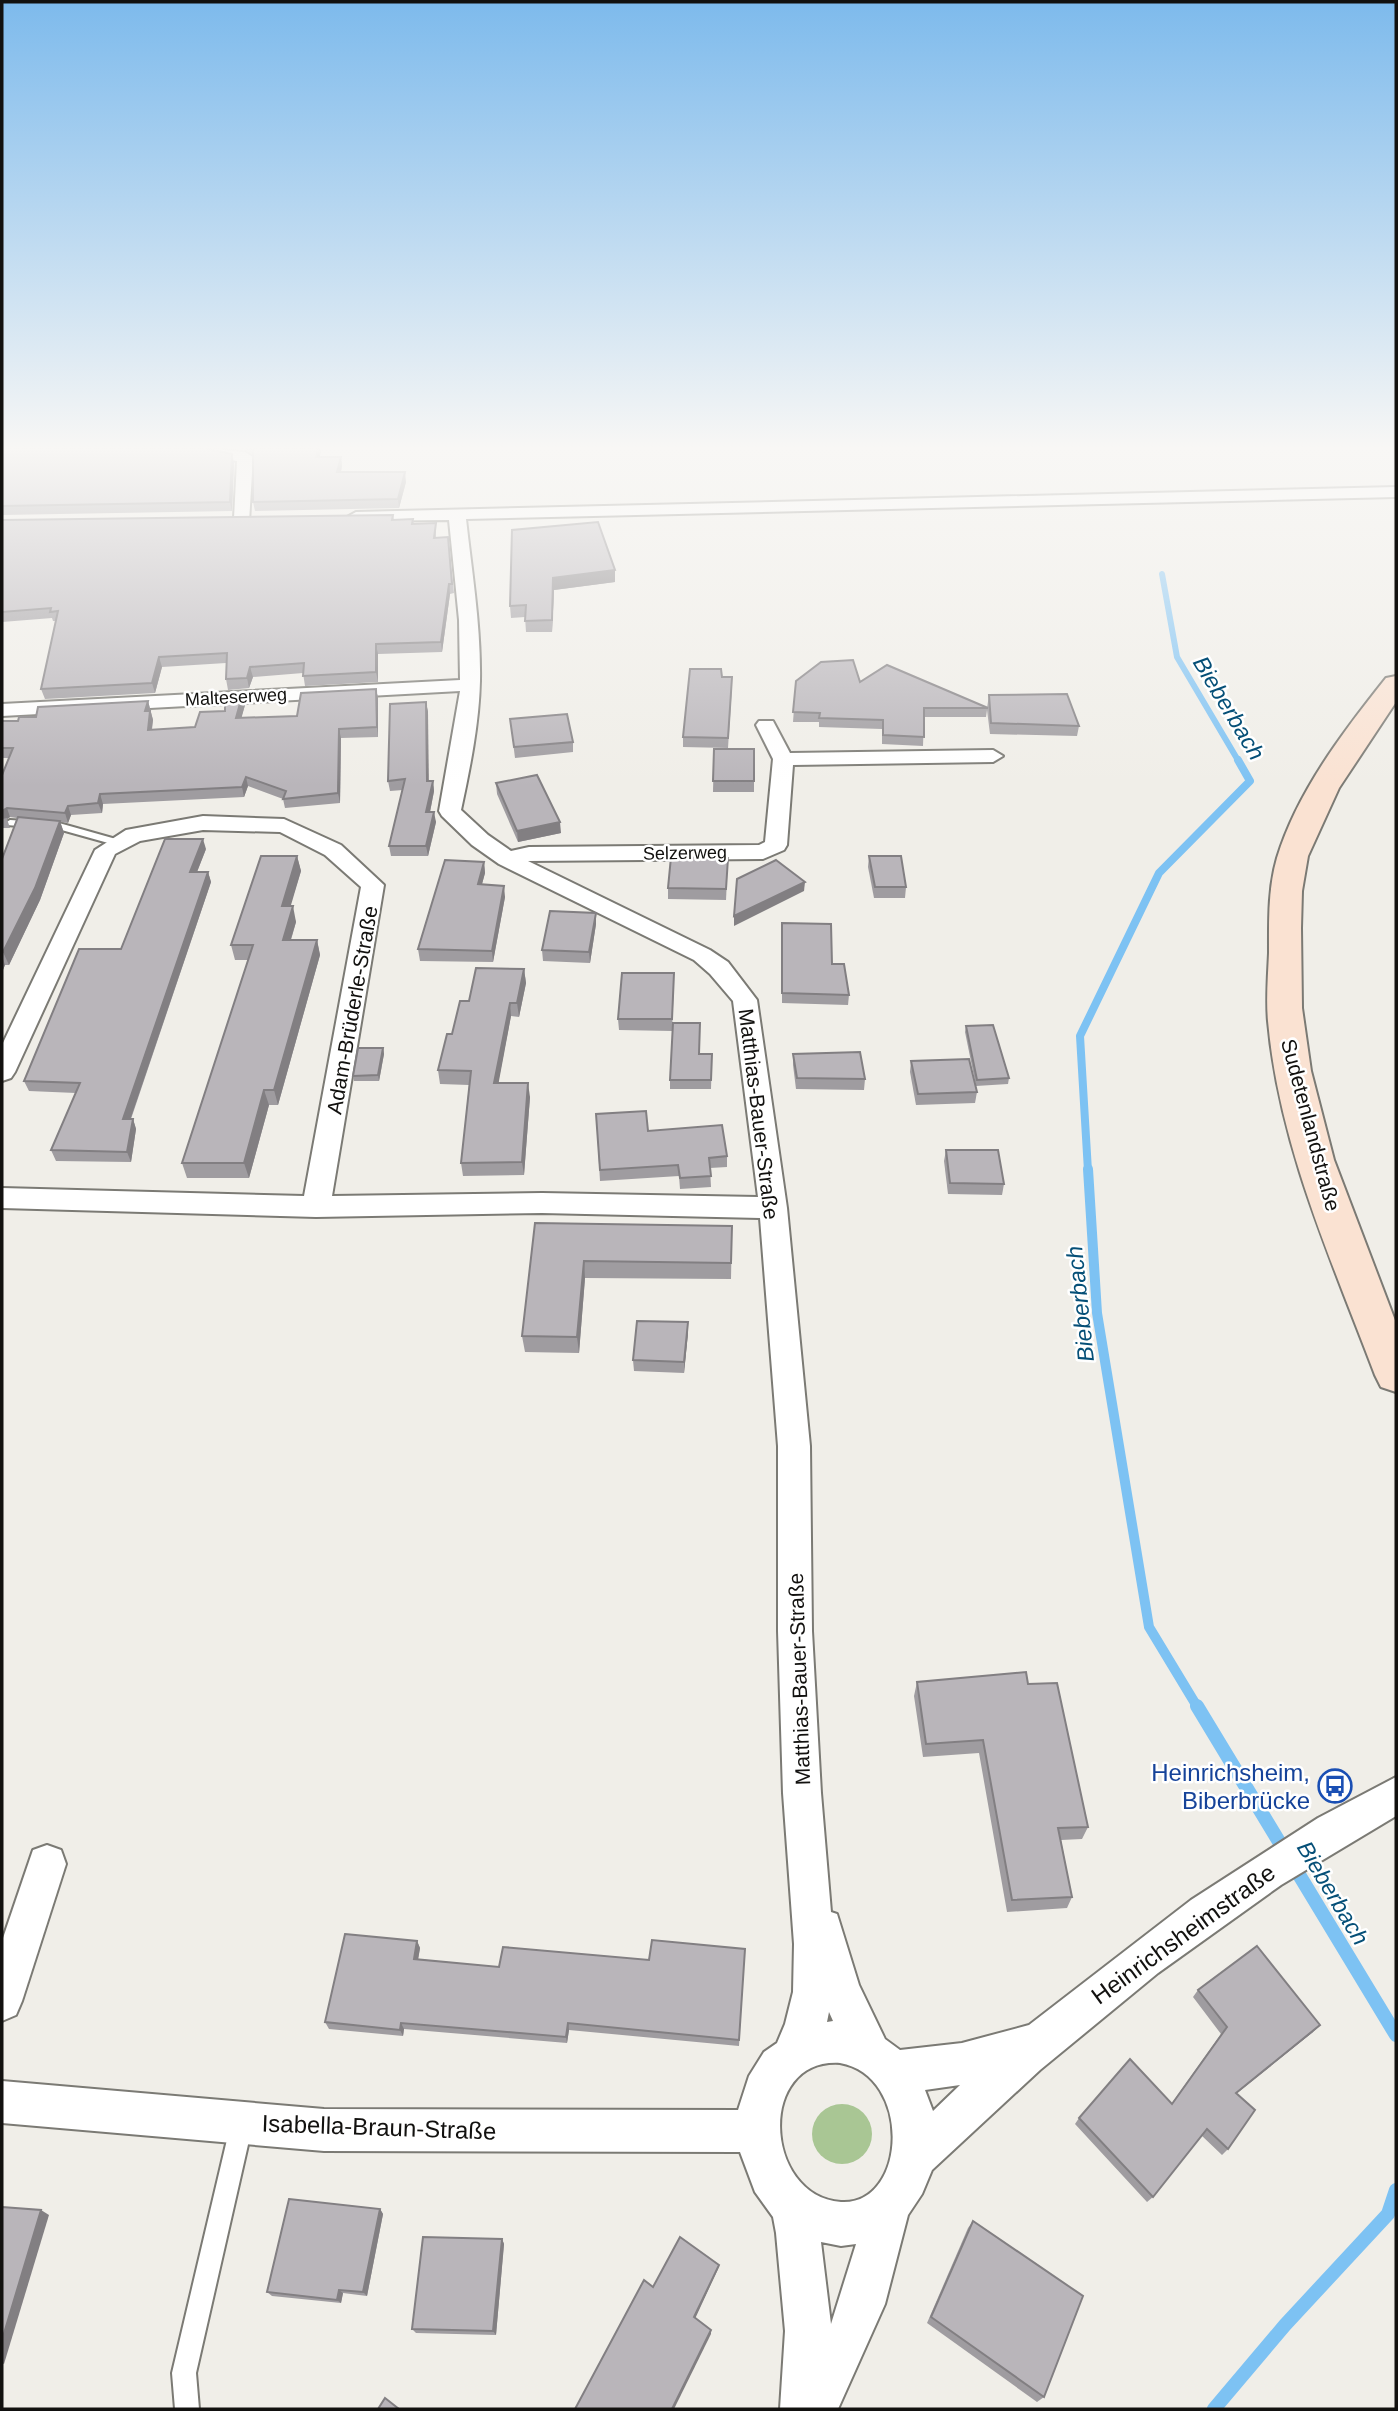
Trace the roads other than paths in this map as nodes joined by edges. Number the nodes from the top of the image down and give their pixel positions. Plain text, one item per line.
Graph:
1 (462, 561) edge
2 (1396, 684) edge
3 (470, 685) junction
4 (2, 710) edge
5 (766, 725) dead end
6 (993, 756) dead end
7 (783, 759) junction
8 (10, 823) edge
9 (119, 843) junction
10 (507, 859) junction
11 (2, 1072) edge
12 (2, 1198) edge
13 (316, 1207) junction
14 (773, 1209) junction
15 (1396, 1375) edge
16 (1396, 1796) edge
17 (47, 1864) dead end
18 (810, 1878) junction
19 (2, 2001) edge
20 (1048, 2038) junction
21 (793, 2054) junction
22 (881, 2061) junction
23 (2, 2102) edge
24 (242, 2122) junction
25 (756, 2131) junction
26 (915, 2156) junction
27 (890, 2204) junction
28 (793, 2206) junction
29 (187, 2409) edge
30 (804, 2409) edge
31 (814, 2409) edge

1 - 3 street, Matthias-Bauer-Straße
2 - 15 street, Sudetenlandstraße
3 - 4 street, Malteserweg
3 - 10 street, Matthias-Bauer-Straße
5 - 7 street
6 - 7 street
7 - 10 street, Selzerweg
8 - 9 lane
9 - 11 street
9 - 13 street, Adam-Brüderle-Straße
10 - 14 street, Matthias-Bauer-Straße
12 - 13 street
13 - 14 street
14 - 18 street, Matthias-Bauer-Straße
16 - 20 street, Heinrichsheimstraße
17 - 19 street
18 - 21 street, Matthias-Bauer-Straße
18 - 22 street, Matthias-Bauer-Straße
20 - 22 street, Heinrichsheimstraße
20 - 26 street, Heinrichsheimstraße
21 - 22 street, Heinrichsheimstraße
21 - 25 street, Heinrichsheimstraße
22 - 26 street, Heinrichsheimstraße
23 - 24 street, Isabella-Braun-Straße
24 - 25 street, Isabella-Braun-Straße
24 - 29 lane
25 - 28 street, Heinrichsheimstraße
26 - 27 street, Heinrichsheimstraße
27 - 28 street, Heinrichsheimstraße
27 - 31 street, Heinrichsheimstraße
28 - 30 street, Heinrichsheimstraße

